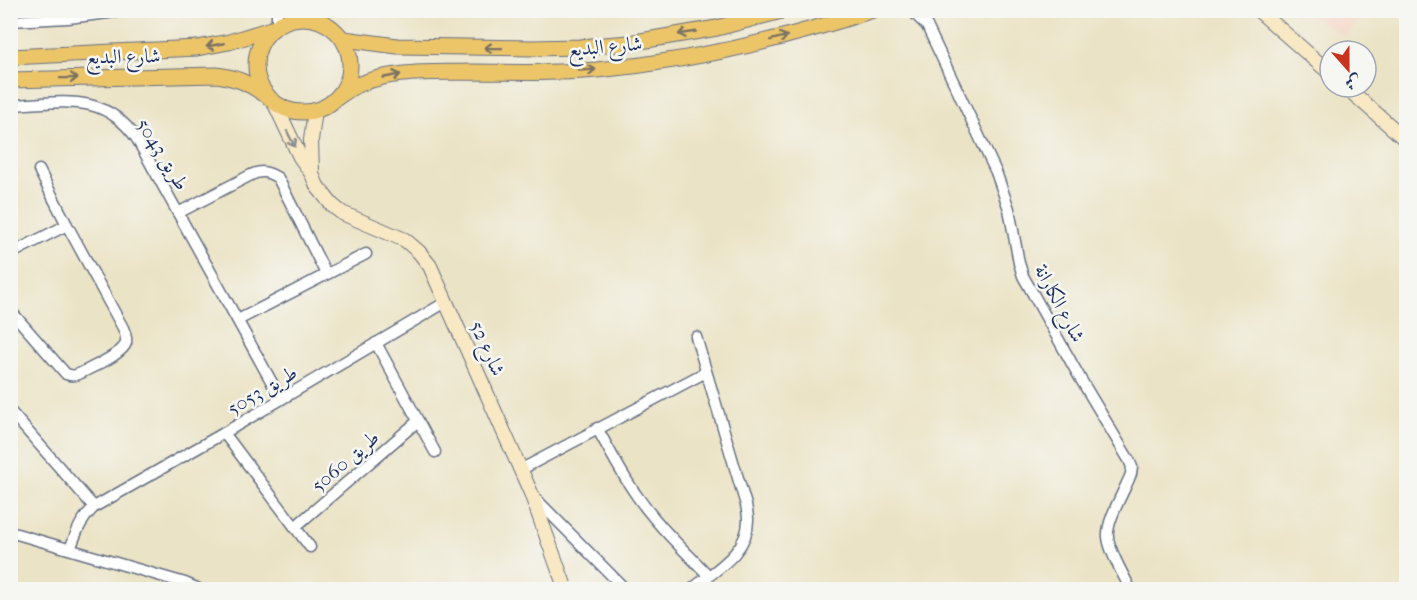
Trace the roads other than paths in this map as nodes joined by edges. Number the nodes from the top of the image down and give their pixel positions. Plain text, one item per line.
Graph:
1 (132, 10) edge
2 (785, 10) edge
3 (873, 10) edge
4 (911, 10) edge
5 (922, 10) edge
6 (1258, 10) edge
7 (318, 16) edge
8 (10, 21) edge
9 (275, 21) edge
10 (926, 24) junction
11 (344, 39) junction
12 (10, 57) edge
13 (1318, 62) edge
14 (10, 80) edge
15 (338, 97) junction
16 (270, 99) junction
17 (1360, 99) edge
18 (15, 105) edge
19 (315, 110) junction
20 (1407, 140) edge
21 (39, 170) dead end
22 (312, 174) junction
23 (178, 213) junction
24 (67, 225) junction
25 (11, 251) edge
26 (366, 254) dead end
27 (326, 274) junction
28 (446, 302) junction
29 (10, 310) edge
30 (238, 320) junction
31 (696, 337) dead end
32 (376, 343) junction
33 (706, 372) junction
34 (281, 399) junction
35 (10, 411) edge
36 (418, 421) junction
37 (597, 428) junction
38 (224, 433) junction
39 (435, 452) dead end
40 (520, 470) junction
41 (531, 493) junction
42 (94, 507) junction
43 (295, 527) junction
44 (10, 532) edge
45 (310, 547) dead end
46 (70, 549) junction
47 (708, 575) junction
48 (201, 590) edge
49 (566, 590) edge
50 (626, 590) edge
51 (691, 590) edge
52 (1131, 590) edge

1 - 8 street
2 -> 11 main road, شارع البديع
15 -> 3 main road, شارع البديع
4 - 10 street, شارع الكارانة
5 - 10 street, شارع الكارانة
6 - 13 street
7 - 9 main road
7 - 11 main road
9 -> 12 main road, شارع البديع
9 - 16 main road
10 - 52 street, شارع الكارانة
11 - 15 main road
14 -> 16 main road, شارع البديع
15 - 19 main road
16 - 19 main road
16 -> 22 street, شارع 52
17 - 20 street
18 - 23 street, طريق 5043
19 - 22 street, شارع 52
21 - 24 street
22 - 28 street, شارع 52
23 - 27 street, طريق 5043
23 - 30 street, طريق 5043
24 - 25 street
24 - 29 street
26 - 27 street
27 - 30 street
28 - 32 street, طريق 5053
28 - 40 street, شارع 52
30 - 34 street, طريق 5043
31 - 33 street
32 - 34 street, طريق 5053
32 - 36 street
33 - 37 street
33 - 47 street
34 - 38 street, طريق 5053
35 - 42 street
36 - 39 street
36 - 43 street, طريق 5060
37 - 40 street
37 - 47 street
38 - 42 street, طريق 5053
38 - 43 street
40 - 41 street, شارع 52
41 - 49 street, شارع 52
41 - 50 street
42 - 46 street, طريق 5053
43 - 45 street
44 - 46 street
46 - 48 street
47 - 51 street

